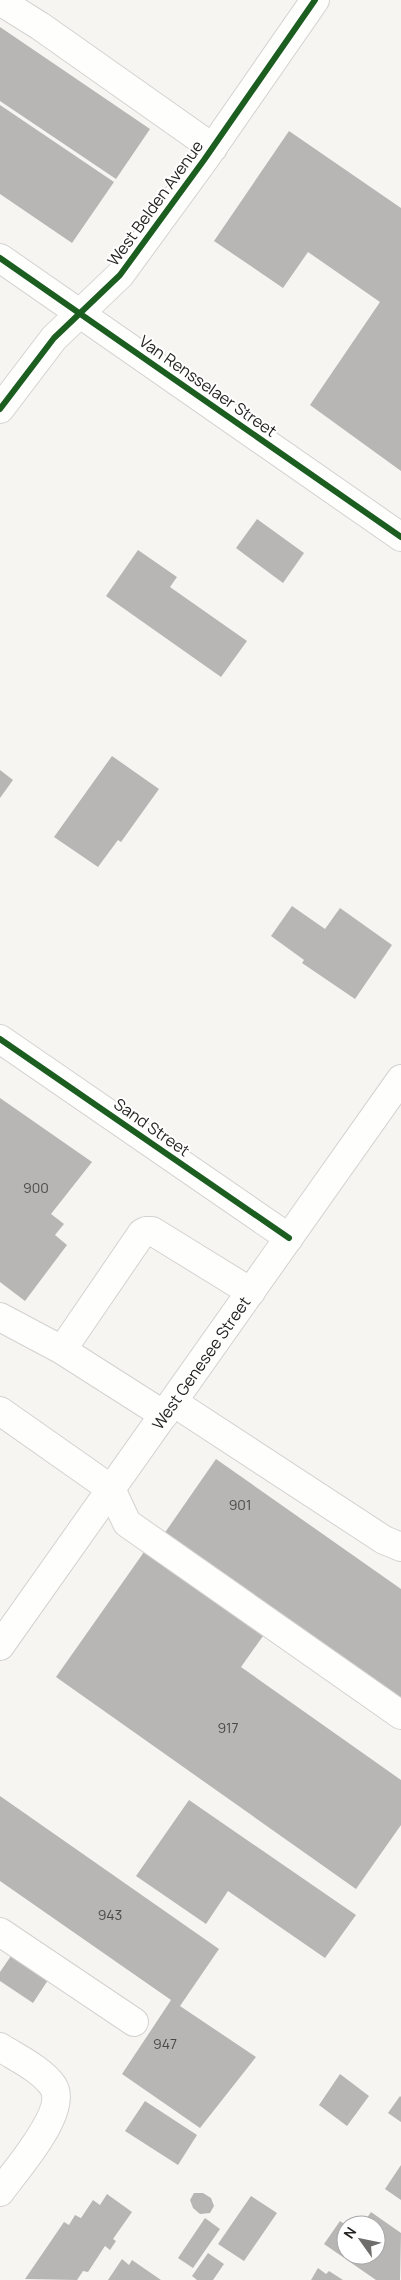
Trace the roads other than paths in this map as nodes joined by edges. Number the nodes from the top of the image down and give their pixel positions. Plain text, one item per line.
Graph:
1 (316, 0) edge
2 (0, 1) edge
3 (212, 148) junction
4 (0, 258) edge
5 (79, 313) junction
6 (0, 409) edge
7 (401, 537) edge
8 (0, 1039) edge
9 (401, 1079) edge
10 (289, 1238) junction
11 (251, 1292) junction
12 (0, 1317) edge
13 (62, 1350) junction
14 (168, 1409) junction
15 (0, 1411) edge
16 (111, 1489) junction
17 (401, 1547) edge
18 (0, 1646) edge
19 (401, 1715) edge
20 (0, 1932) edge
21 (134, 2022) dead end
22 (0, 2047) edge
23 (0, 2192) edge

1 - 3 street, West Belden Avenue
2 - 3 street
3 - 5 street, West Belden Avenue
4 - 5 street, Van Rensselaer Street
5 - 6 street, West Belden Avenue
5 - 7 street, Van Rensselaer Street
8 - 10 street, Sand Street
9 - 10 street, West Genesee Street
10 - 11 street, West Genesee Street
11 - 13 street
11 - 14 street, West Genesee Street
12 - 13 street
13 - 14 street
14 - 16 street, West Genesee Street
14 - 17 street
15 - 16 street
16 - 18 street, West Genesee Street
16 - 19 street
20 - 21 street
22 - 23 street

